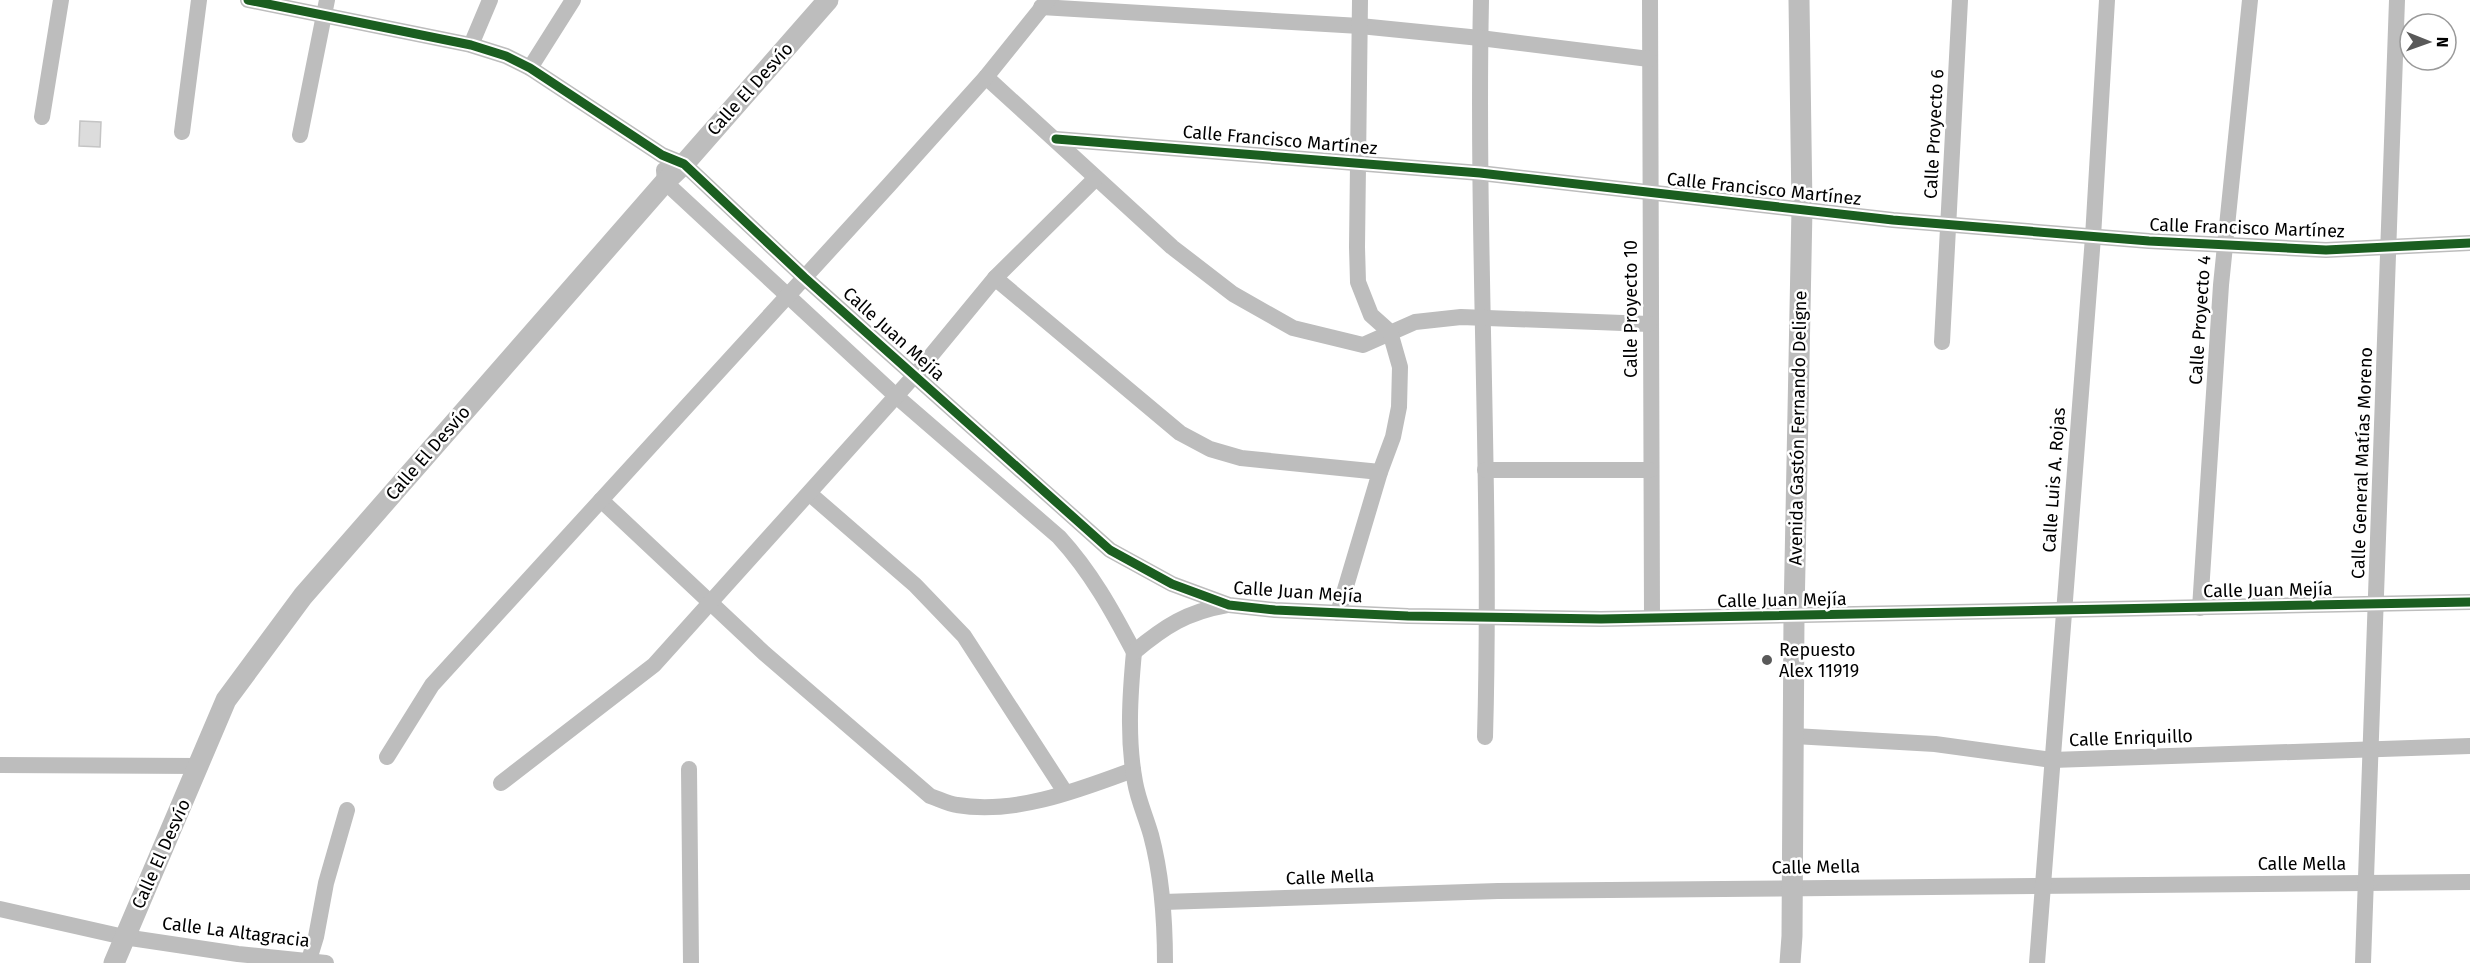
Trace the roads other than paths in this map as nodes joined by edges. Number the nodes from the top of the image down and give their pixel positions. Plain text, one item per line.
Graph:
1 (61, 0) edge
2 (199, 0) edge
3 (248, 0) edge
4 (490, 0) edge
5 (573, 0) edge
6 (828, 0) edge
7 (1360, 0) edge
8 (1481, 0) edge
9 (1650, 0) edge
10 (1798, 0) edge
11 (1960, 0) edge
12 (2107, 0) edge
13 (2250, 0) edge
14 (2397, 0) edge
15 (1044, 4) edge
16 (325, 8) edge
17 (1359, 26) junction
18 (1480, 38) junction
19 (471, 45) junction
20 (1649, 59) junction
21 (530, 68) junction
22 (986, 77) junction
23 (42, 117) dead end
24 (182, 132) dead end
25 (300, 135) dead end
26 (1056, 139) junction
27 (662, 155) junction
28 (1358, 162) junction
29 (684, 164) junction
30 (1480, 173) junction
31 (1096, 178) junction
32 (665, 182) junction
33 (1649, 193) junction
34 (1802, 208) junction
35 (1949, 225) junction
36 (2093, 237) junction
37 (2470, 243) edge
38 (2226, 244) junction
39 (2390, 247) junction
40 (804, 277) junction
41 (995, 278) junction
42 (786, 296) junction
43 (1483, 316) junction
44 (1649, 324) junction
45 (1390, 332) junction
46 (1942, 342) dead end
47 (915, 375) junction
48 (896, 396) junction
49 (1485, 470) junction
50 (1650, 470) junction
51 (1380, 472) junction
52 (810, 494) junction
53 (601, 500) junction
54 (711, 602) junction
55 (2470, 602) edge
56 (1229, 604) junction
57 (2376, 604) junction
58 (2200, 608) junction
59 (2064, 610) junction
60 (1338, 613) junction
61 (1489, 616) junction
62 (1794, 616) junction
63 (1652, 618) junction
64 (1134, 652) junction
65 (1794, 736) junction
66 (1485, 737) dead end
67 (2470, 746) edge
68 (2370, 751) junction
69 (387, 757) dead end
70 (2052, 760) junction
71 (0, 765) edge
72 (199, 766) junction
73 (689, 769) dead end
74 (1133, 770) junction
75 (501, 783) dead end
76 (1065, 792) junction
77 (347, 810) dead end
78 (2470, 882) edge
79 (2366, 883) junction
80 (2042, 884) junction
81 (1792, 887) junction
82 (1163, 902) junction
83 (0, 909) edge
84 (124, 937) junction
85 (308, 962) edge
86 (114, 963) edge
87 (326, 963) edge
88 (691, 963) edge
89 (1165, 963) edge
90 (1790, 963) edge
91 (2037, 963) edge
92 (2363, 963) edge

1 - 23 street
2 - 24 street
3 - 16 street, Calle Juan Mejía
4 - 19 street
5 - 21 street
6 - 29 street, Calle El Desvío
7 - 17 street
8 - 18 street
9 - 20 street, Calle Proyecto 10
10 - 34 street, Avenida Gastón Fernando Deligne
11 - 35 street, Calle Proyecto 6
12 - 36 street, Calle Luis A. Rojas
13 - 38 street, Calle Proyecto 4
14 - 39 street, Calle General Matías Moreno
15 - 17 street
15 - 22 street
16 - 19 street, Calle Juan Mejía
16 - 25 street
17 - 18 street
17 - 28 street
18 - 20 street
18 - 30 street
19 - 21 street, Calle Juan Mejía
20 - 33 street, Calle Proyecto 10
21 - 27 street, Calle Juan Mejía
22 - 26 street
22 - 40 street
26 - 28 street, Calle Francisco Martínez
26 - 31 street
27 - 29 street, Calle Juan Mejía
27 - 32 street
28 - 30 street, Calle Francisco Martínez
28 - 45 street
29 - 32 street, Calle El Desvío
29 - 40 street, Calle Juan Mejía
30 - 33 street, Calle Francisco Martínez
30 - 43 street
31 - 41 street
31 - 45 street
32 - 42 street
32 - 72 street, Calle El Desvío
33 - 34 street, Calle Francisco Martínez
33 - 44 street, Calle Proyecto 10
34 - 35 street, Calle Francisco Martínez
34 - 62 street, Avenida Gastón Fernando Deligne
35 - 36 street, Calle Francisco Martínez
35 - 46 street, Calle Proyecto 6
36 - 38 street, Calle Francisco Martínez
36 - 59 street, Calle Luis A. Rojas
37 - 39 street, Calle Francisco Martínez
38 - 39 street, Calle Francisco Martínez
38 - 58 street, Calle Proyecto 4
39 - 57 street, Calle General Matías Moreno
40 - 42 street
40 - 47 street, Calle Juan Mejía
41 - 47 street
41 - 51 street
42 - 48 street
42 - 53 street
43 - 44 street
43 - 45 street
43 - 49 street
44 - 50 street, Calle Proyecto 10
45 - 51 street
47 - 48 street
47 - 56 street, Calle Juan Mejía
48 - 52 street
48 - 64 street
49 - 50 street
49 - 61 street
50 - 63 street, Calle Proyecto 10
51 - 60 street
52 - 54 street
52 - 76 street
53 - 54 street
53 - 69 street
54 - 75 street
54 - 76 street
55 - 57 street, Calle Juan Mejía
56 - 60 street, Calle Juan Mejía
56 - 64 street
57 - 58 street, Calle Juan Mejía
57 - 68 street, Calle General Matías Moreno
58 - 59 street, Calle Juan Mejía
59 - 62 street, Calle Juan Mejía
59 - 70 street, Calle Luis A. Rojas
60 - 61 street, Calle Juan Mejía
61 - 63 street, Calle Juan Mejía
61 - 66 street
62 - 63 street, Calle Juan Mejía
62 - 65 street, Avenida Gastón Fernando Deligne
64 - 74 street
65 - 70 street, Calle Enriquillo
65 - 81 street, Avenida Gastón Fernando Deligne
67 - 68 street, Calle Enriquillo
68 - 70 street, Calle Enriquillo
68 - 79 street, Calle General Matías Moreno
70 - 80 street, Calle Luis A. Rojas
71 - 72 street
72 - 84 street, Calle El Desvío
73 - 88 street
74 - 76 street
74 - 82 street
77 - 85 street
78 - 79 street, Calle Mella
79 - 80 street, Calle Mella
79 - 92 street, Calle General Matías Moreno
80 - 81 street, Calle Mella
80 - 91 street, Calle Luis A. Rojas
81 - 82 street, Calle Mella
81 - 90 street, Avenida Gastón Fernando Deligne
82 - 89 street
83 - 84 street, Calle La Altagracia
84 - 85 street, Calle La Altagracia
84 - 86 street, Calle El Desvío
85 - 87 street, Calle La Altagracia

